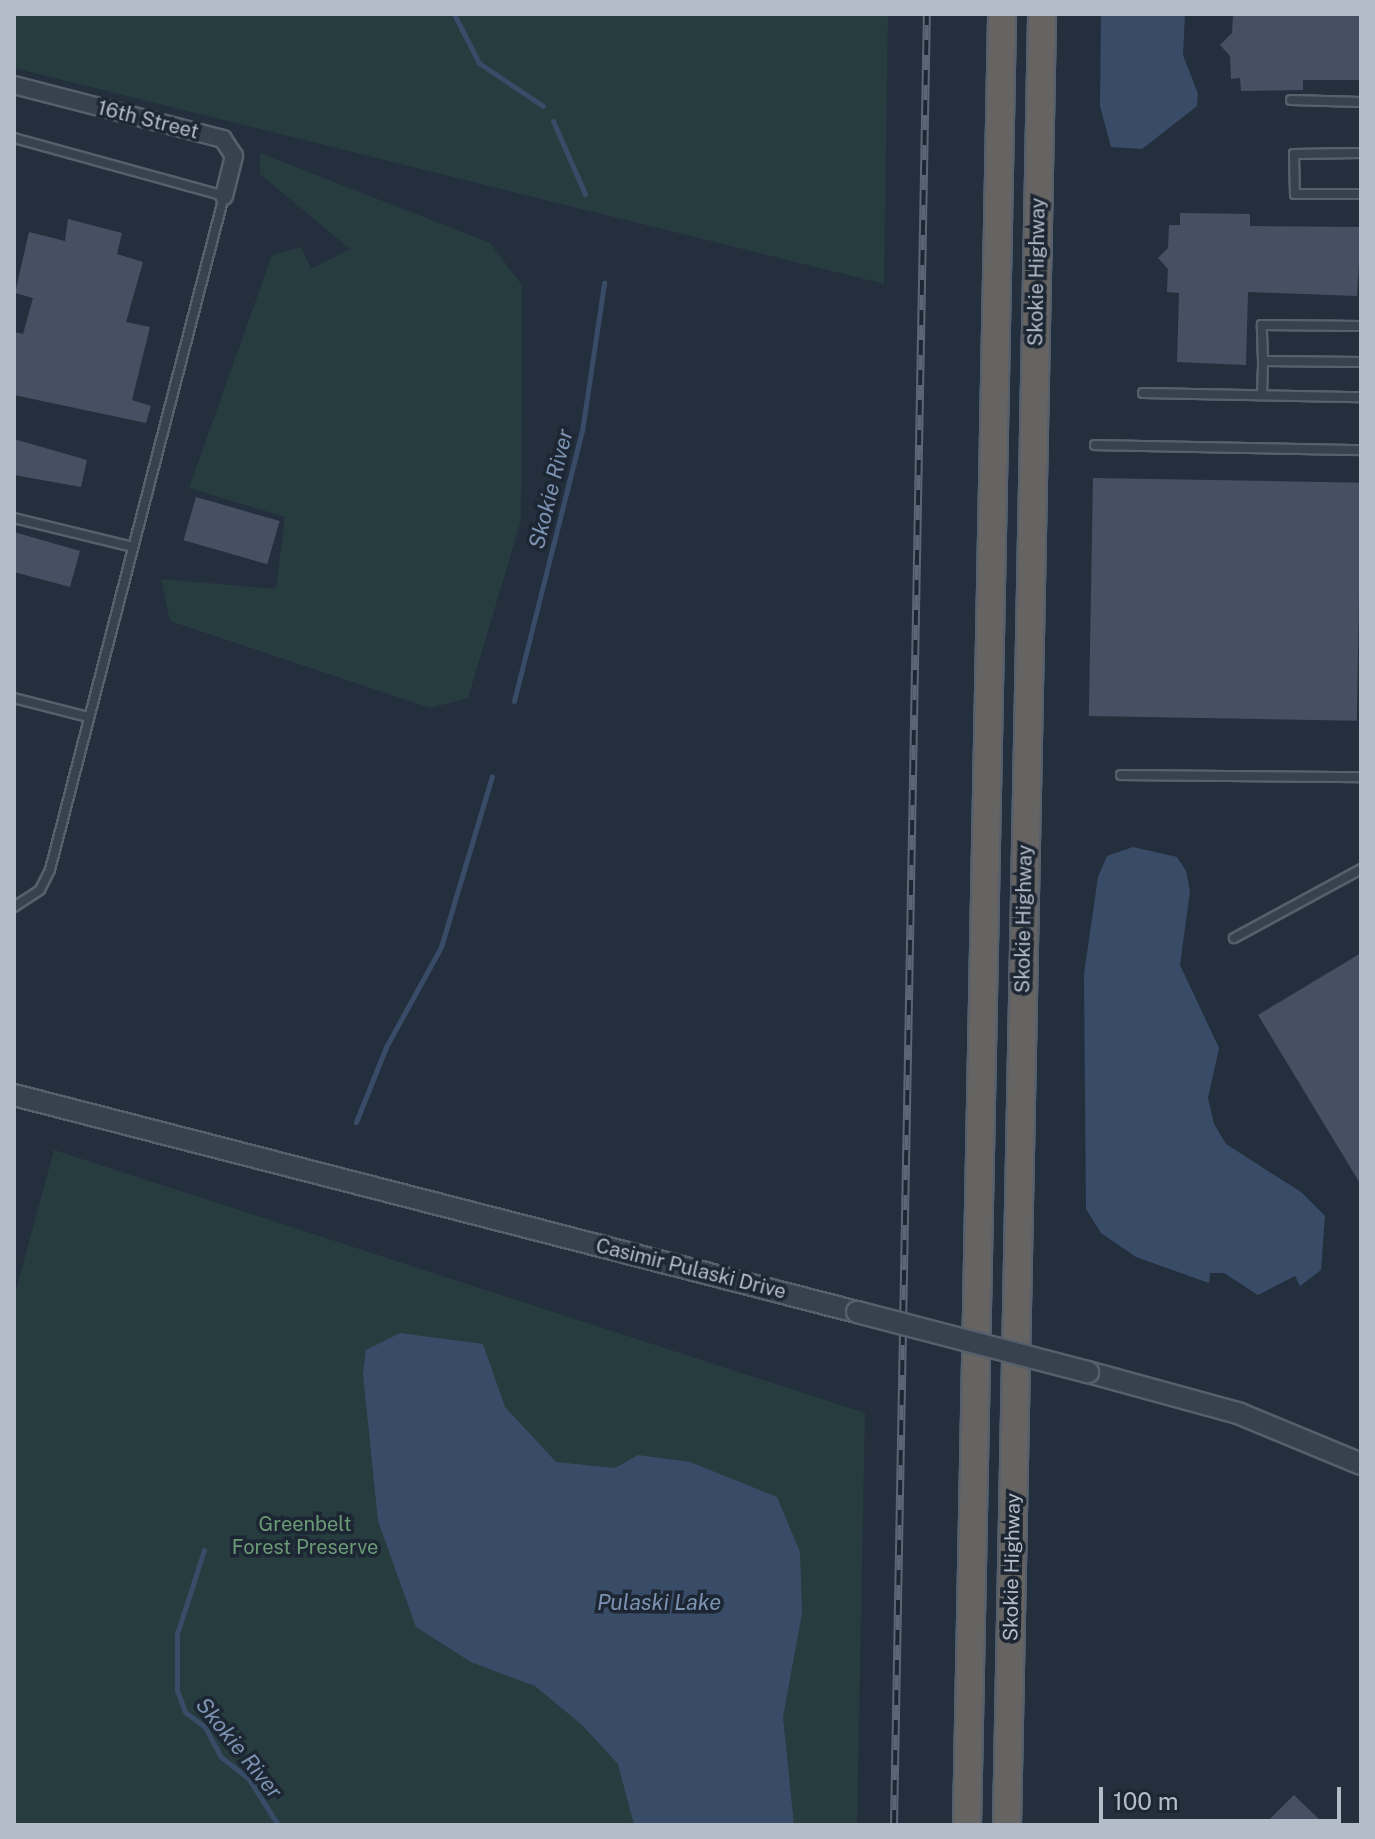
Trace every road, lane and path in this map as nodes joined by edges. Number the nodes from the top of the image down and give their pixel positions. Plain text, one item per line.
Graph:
1 (1002, 14) edge
2 (1042, 14) edge
3 (14, 85) edge
4 (1291, 100) dead end
5 (1361, 102) edge
6 (14, 138) edge
7 (1361, 153) edge
8 (1361, 194) edge
9 (224, 196) junction
10 (1361, 326) edge
11 (1263, 361) junction
12 (1361, 362) edge
13 (1143, 393) dead end
14 (1262, 394) junction
15 (1361, 397) edge
16 (1095, 445) dead end
17 (1361, 450) edge
18 (14, 518) edge
19 (133, 547) junction
20 (14, 698) edge
21 (88, 717) junction
22 (1121, 775) dead end
23 (1361, 777) edge
24 (1361, 869) edge
25 (14, 907) edge
26 (1234, 938) dead end
27 (14, 1095) edge
28 (1361, 1464) edge
29 (967, 1825) edge
30 (1007, 1825) edge

1 - 29 highway, Skokie Highway
2 - 30 highway, Skokie Highway
3 - 9 street, 16th Street
4 - 5 lane
6 - 9 lane
7 - 8 lane
9 - 19 lane
10 - 11 lane
11 - 12 lane
11 - 14 lane
13 - 14 lane
14 - 15 lane
16 - 17 lane
18 - 19 lane
19 - 21 lane
20 - 21 lane
21 - 25 lane
22 - 23 lane
24 - 26 lane
27 - 28 street, Casimir Pulaski Drive, bridge

